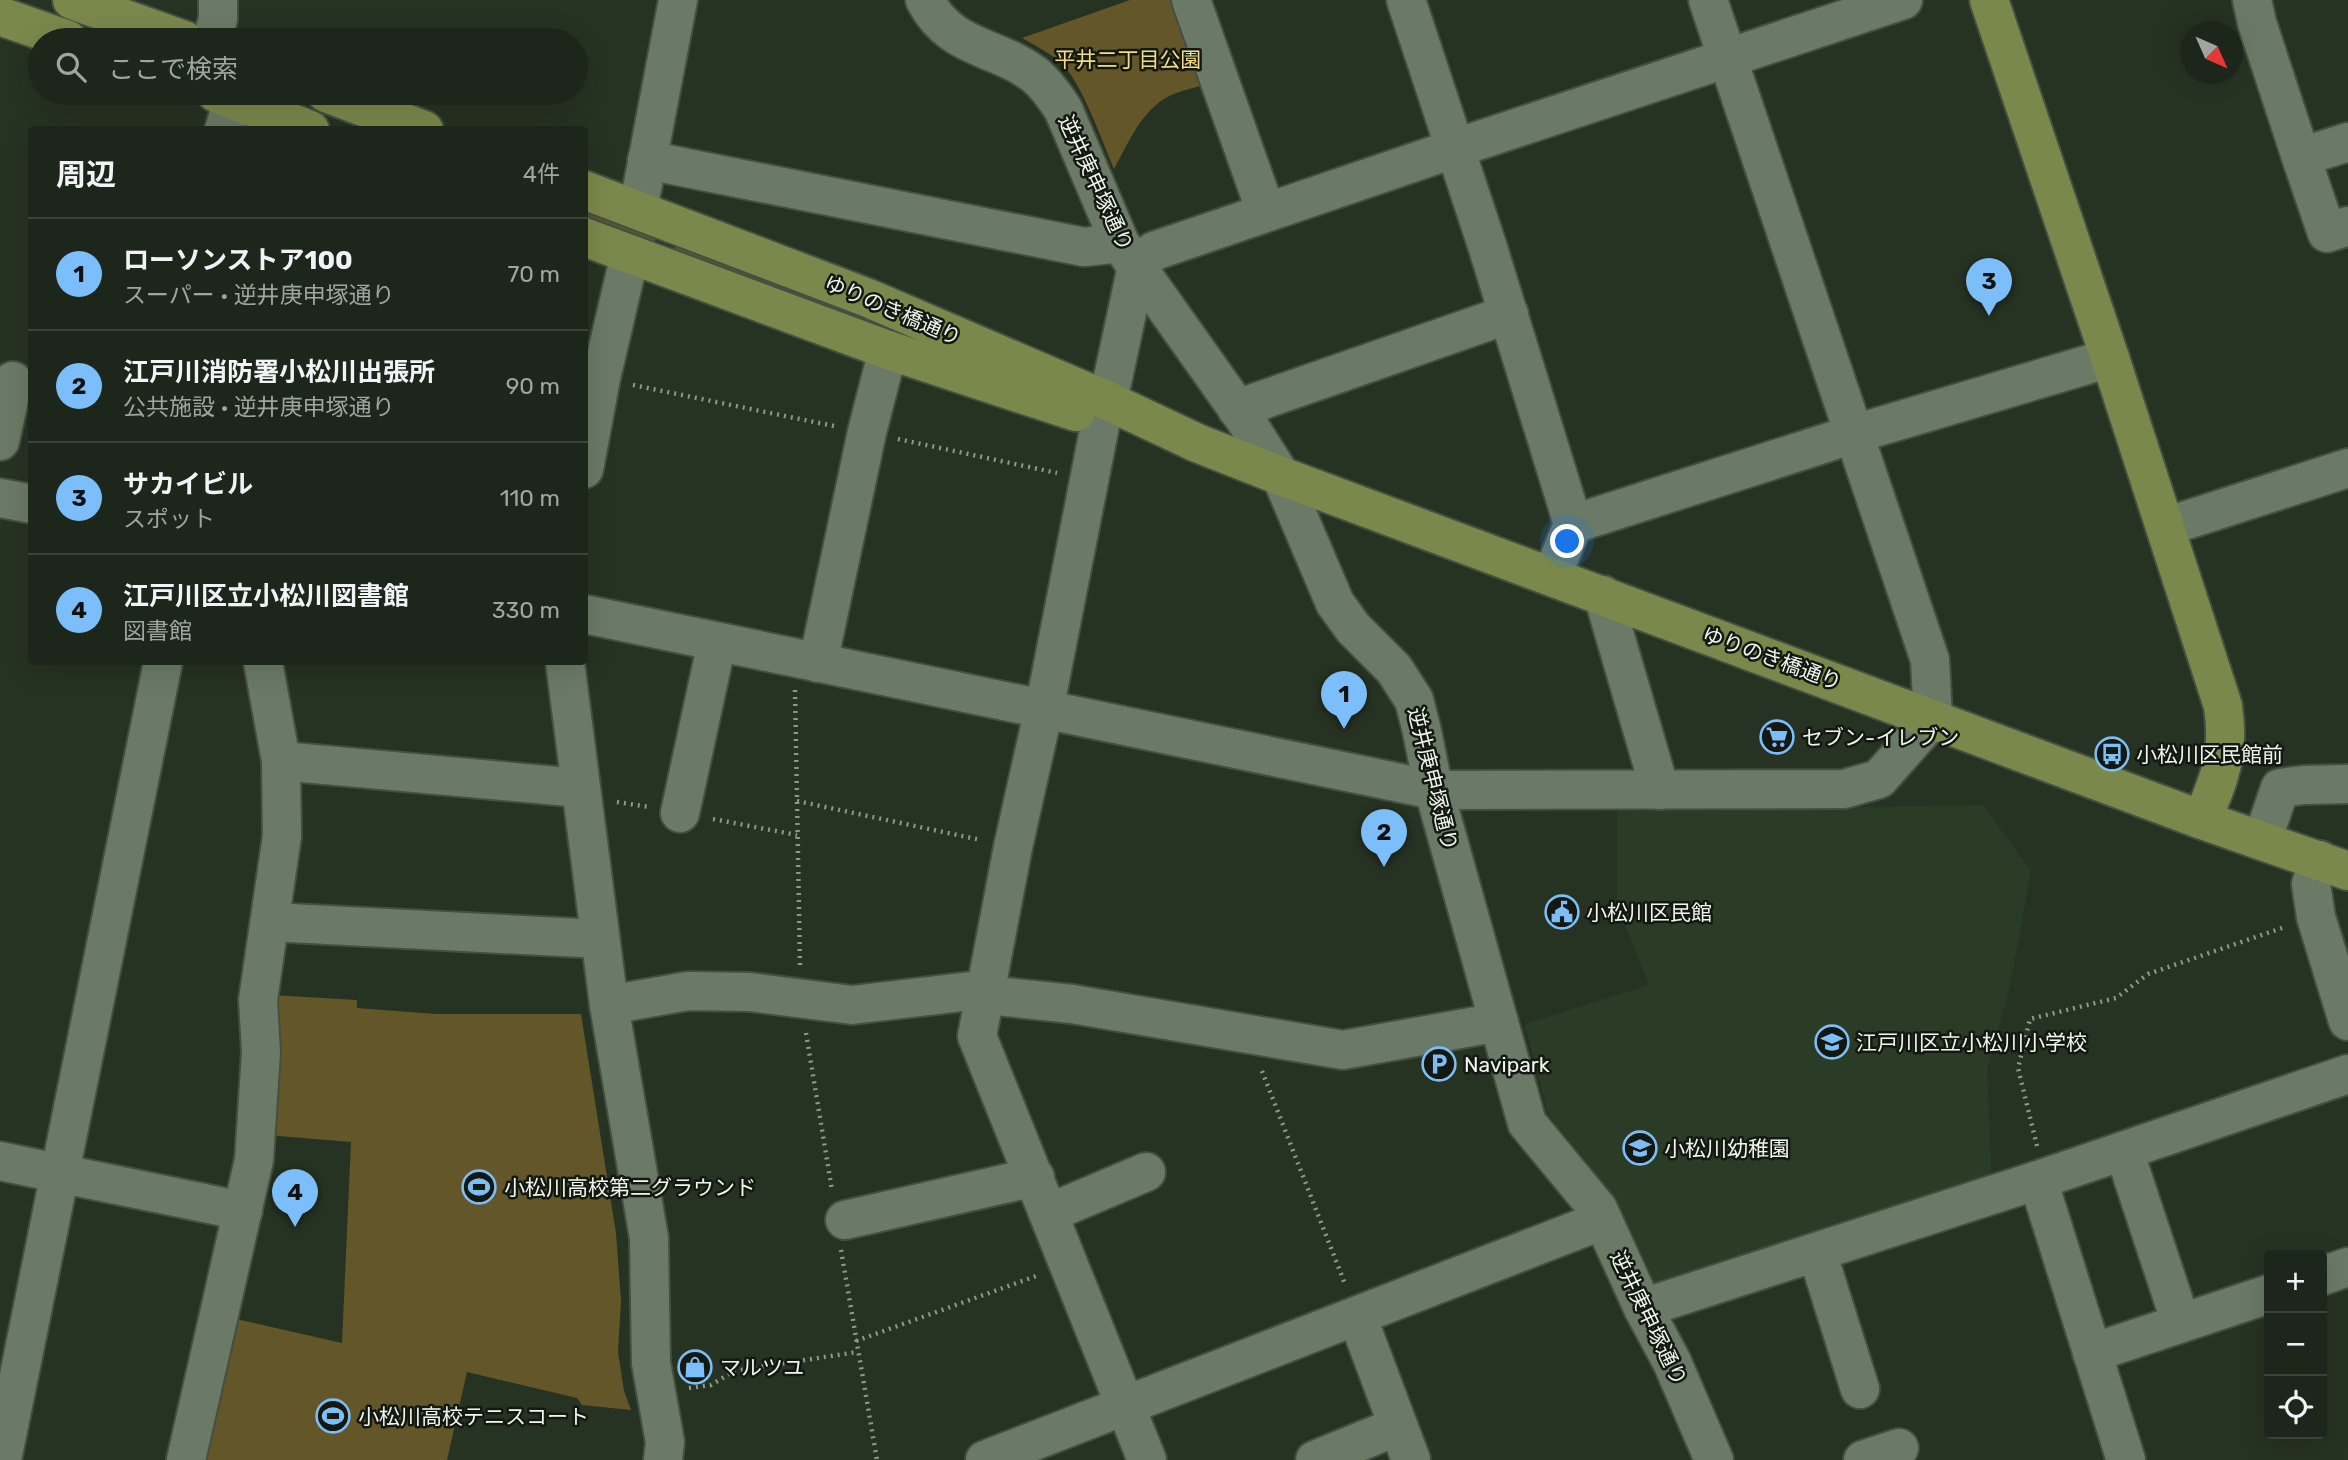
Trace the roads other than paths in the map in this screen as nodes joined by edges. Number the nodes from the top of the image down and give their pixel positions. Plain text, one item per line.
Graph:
1 (72, 0) edge
2 (218, 0) edge
3 (678, 0) edge
4 (925, 0) edge
5 (1406, 0) edge
6 (1708, 0) edge
7 (1903, 0) edge
8 (1989, 0) edge
9 (2252, 0) edge
10 (1203, 3) edge
11 (0, 16) edge
12 (34, 28) edge
13 (150, 28) edge
14 (215, 28) edge
15 (1728, 59) junction
16 (358, 105) edge
17 (224, 107) edge
18 (295, 126) edge
19 (413, 126) edge
20 (2348, 142) edge
21 (1456, 148) junction
22 (2301, 157) junction
23 (647, 160) junction
24 (588, 191) edge
25 (638, 210) junction
26 (1266, 212) junction
27 (2348, 226) edge
28 (588, 238) edge
29 (630, 254) junction
30 (1128, 255) junction
31 (1508, 314) junction
32 (888, 350) junction
33 (2110, 358) junction
34 (13, 382) dead end
35 (1237, 409) junction
36 (1105, 411) junction
37 (1854, 434) junction
38 (0, 441) edge
39 (588, 448) edge
40 (2348, 468) edge
41 (1281, 476) junction
42 (0, 498) edge
43 (28, 503) edge
44 (1573, 524) junction
45 (2165, 527) junction
46 (1552, 576) junction
47 (1603, 595) junction
48 (588, 615) edge
49 (716, 642) junction
50 (807, 660) junction
51 (162, 665) edge
52 (264, 665) edge
53 (565, 665) edge
54 (1044, 708) junction
55 (1933, 718) junction
56 (281, 761) junction
57 (2348, 784) edge
58 (580, 788) junction
59 (1434, 790) junction
60 (1660, 790) junction
61 (680, 813) dead end
62 (2202, 820) junction
63 (2262, 841) junction
64 (2334, 866) edge
65 (270, 922) junction
66 (600, 939) junction
67 (986, 992) junction
68 (609, 1005) junction
69 (2348, 1021) edge
70 (1499, 1022) junction
71 (2348, 1074) edge
72 (2124, 1151) junction
73 (0, 1161) edge
74 (1146, 1172) dead end
75 (61, 1173) junction
76 (1035, 1177) junction
77 (2041, 1179) junction
78 (243, 1211) junction
79 (1049, 1213) junction
80 (845, 1220) dead end
81 (1603, 1220) junction
82 (1817, 1252) junction
83 (2348, 1267) edge
84 (2327, 1274) edge
85 (2264, 1296) edge
86 (1643, 1308) junction
87 (1357, 1316) junction
88 (2181, 1323) junction
89 (12, 1348) edge
90 (2092, 1353) junction
91 (1860, 1389) dead end
92 (1125, 1406) junction
93 (1405, 1443) edge
94 (1899, 1448) dead end
95 (2, 1457) edge
96 (1712, 1459) edge
97 (186, 1460) edge
98 (663, 1460) edge
99 (985, 1460) edge
100 (1147, 1460) edge
101 (1315, 1460) edge
102 (1863, 1460) edge
103 (2126, 1460) edge

1 - 13 main road
2 - 14 street
3 - 23 street
4 - 30 street, 逆井庚申塚通り
5 - 21 street
6 - 15 street
7 - 15 street
8 - 33 main road
9 - 22 street
10 - 26 street
11 - 12 main road
15 - 21 street
15 - 37 street
16 - 19 main road
17 - 18 main road
20 - 22 street
21 - 26 street
21 - 31 street
22 - 27 street
23 - 25 street
23 - 30 street
24 - 25 main road, ゆりのき橋通り
25 - 36 main road, ゆりのき橋通り
26 - 30 street
28 - 29 main road, ゆりのき橋通り
29 - 32 main road, ゆりのき橋通り
29 - 39 street
30 - 35 street, 逆井庚申塚通り
30 - 36 street
31 - 35 street
31 - 44 street
32 - 36 main road, ゆりのき橋通り
32 - 50 street
33 - 37 street
33 - 45 main road
34 - 38 street
35 - 41 street, 逆井庚申塚通り
36 - 41 main road, ゆりのき橋通り
36 - 54 street
37 - 44 street
37 - 55 street
40 - 45 street
41 - 46 main road, ゆりのき橋通り
41 - 59 street, 逆井庚申塚通り
42 - 43 street
44 - 46 street
45 - 62 main road
46 - 47 main road, ゆりのき橋通り
47 - 55 main road, ゆりのき橋通り
47 - 60 street
48 - 49 street
49 - 50 street
49 - 61 street
50 - 54 street
51 - 75 street
52 - 56 street
53 - 58 street
54 - 59 street
54 - 67 street
55 - 60 street
55 - 62 main road, ゆりのき橋通り
56 - 58 street
56 - 65 street
57 - 63 street
58 - 66 street
59 - 60 street
59 - 70 street, 逆井庚申塚通り
62 - 63 main road, ゆりのき橋通り
63 - 64 main road, ゆりのき橋通り
64 - 69 street
65 - 66 street
65 - 78 street
66 - 68 street
67 - 68 street
67 - 70 street
67 - 76 street
68 - 98 street
70 - 81 street, 逆井庚申塚通り
71 - 72 street
72 - 77 street
72 - 88 street
73 - 75 street
74 - 79 street
75 - 78 street
75 - 89 street
76 - 79 street
76 - 80 street
77 - 82 street
77 - 90 street
78 - 97 street
79 - 92 street
81 - 86 street, 逆井庚申塚通り
81 - 87 street
82 - 86 street
82 - 91 street
83 - 84 street
85 - 88 street
86 - 96 street, 逆井庚申塚通り
87 - 92 street
87 - 93 street
88 - 90 street
89 - 95 street
90 - 103 street
92 - 99 street
92 - 100 street
93 - 101 street
94 - 102 street

